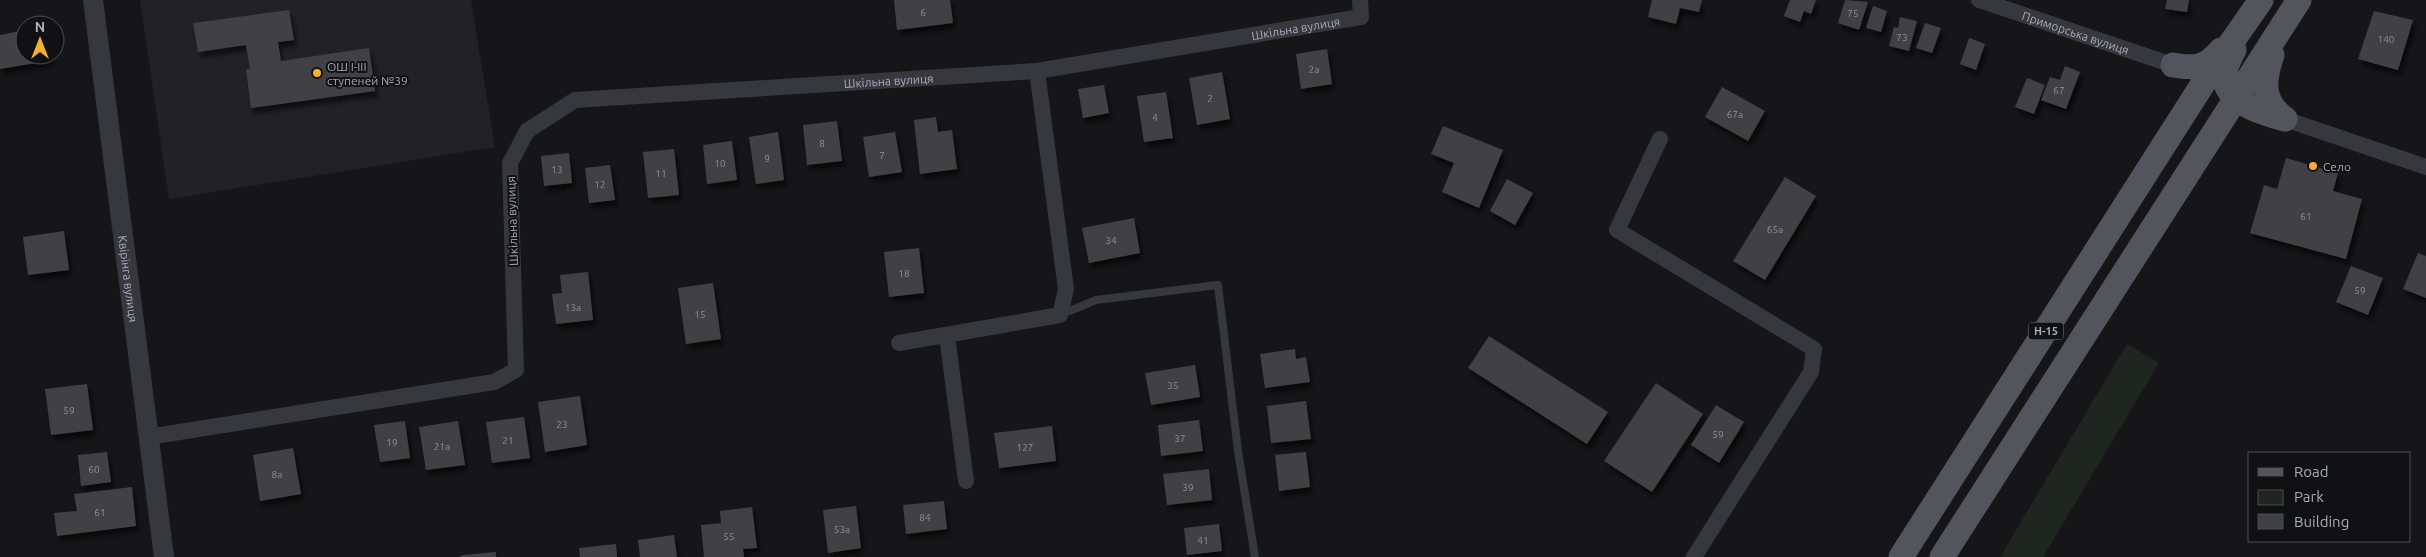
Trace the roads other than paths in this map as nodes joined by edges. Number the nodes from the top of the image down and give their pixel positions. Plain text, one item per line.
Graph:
1 (93, 0) edge
2 (1360, 0) edge
3 (1980, 0) edge
4 (2299, 0) edge
5 (2259, 2) edge
6 (2282, 28) junction
7 (2173, 65) junction
8 (1037, 71) junction
9 (2206, 79) junction
10 (2238, 98) junction
11 (2190, 104) junction
12 (2285, 119) junction
13 (1660, 139) dead end
14 (2211, 139) junction
15 (2426, 167) edge
16 (1060, 315) junction
17 (947, 336) junction
18 (898, 342) dead end
19 (148, 437) junction
20 (966, 481) dead end
21 (164, 557) edge
22 (1255, 557) edge
23 (1694, 557) edge
24 (1901, 557) edge
25 (1942, 557) edge

1 - 19 street, Квірінга вулиця
2 - 8 street, Шкільна вулиця
3 - 7 street, Приморська вулиця
4 - 6 main road
5 - 7 main road
5 - 9 main road, Н-15
5 - 10 main road
6 - 10 main road
6 - 12 main road
7 - 9 main road
7 - 11 main road
8 - 16 street
8 - 19 street, Шкільна вулиця
9 - 11 main road, Н-15
9 - 14 main road
10 - 12 main road
10 - 14 main road
11 - 24 main road, Н-15
12 - 14 main road
12 - 15 street
13 - 23 street
14 - 25 main road, Н-15
16 - 17 street
16 - 22 lane
17 - 18 street
17 - 20 street
19 - 21 street, Квірінга вулиця

